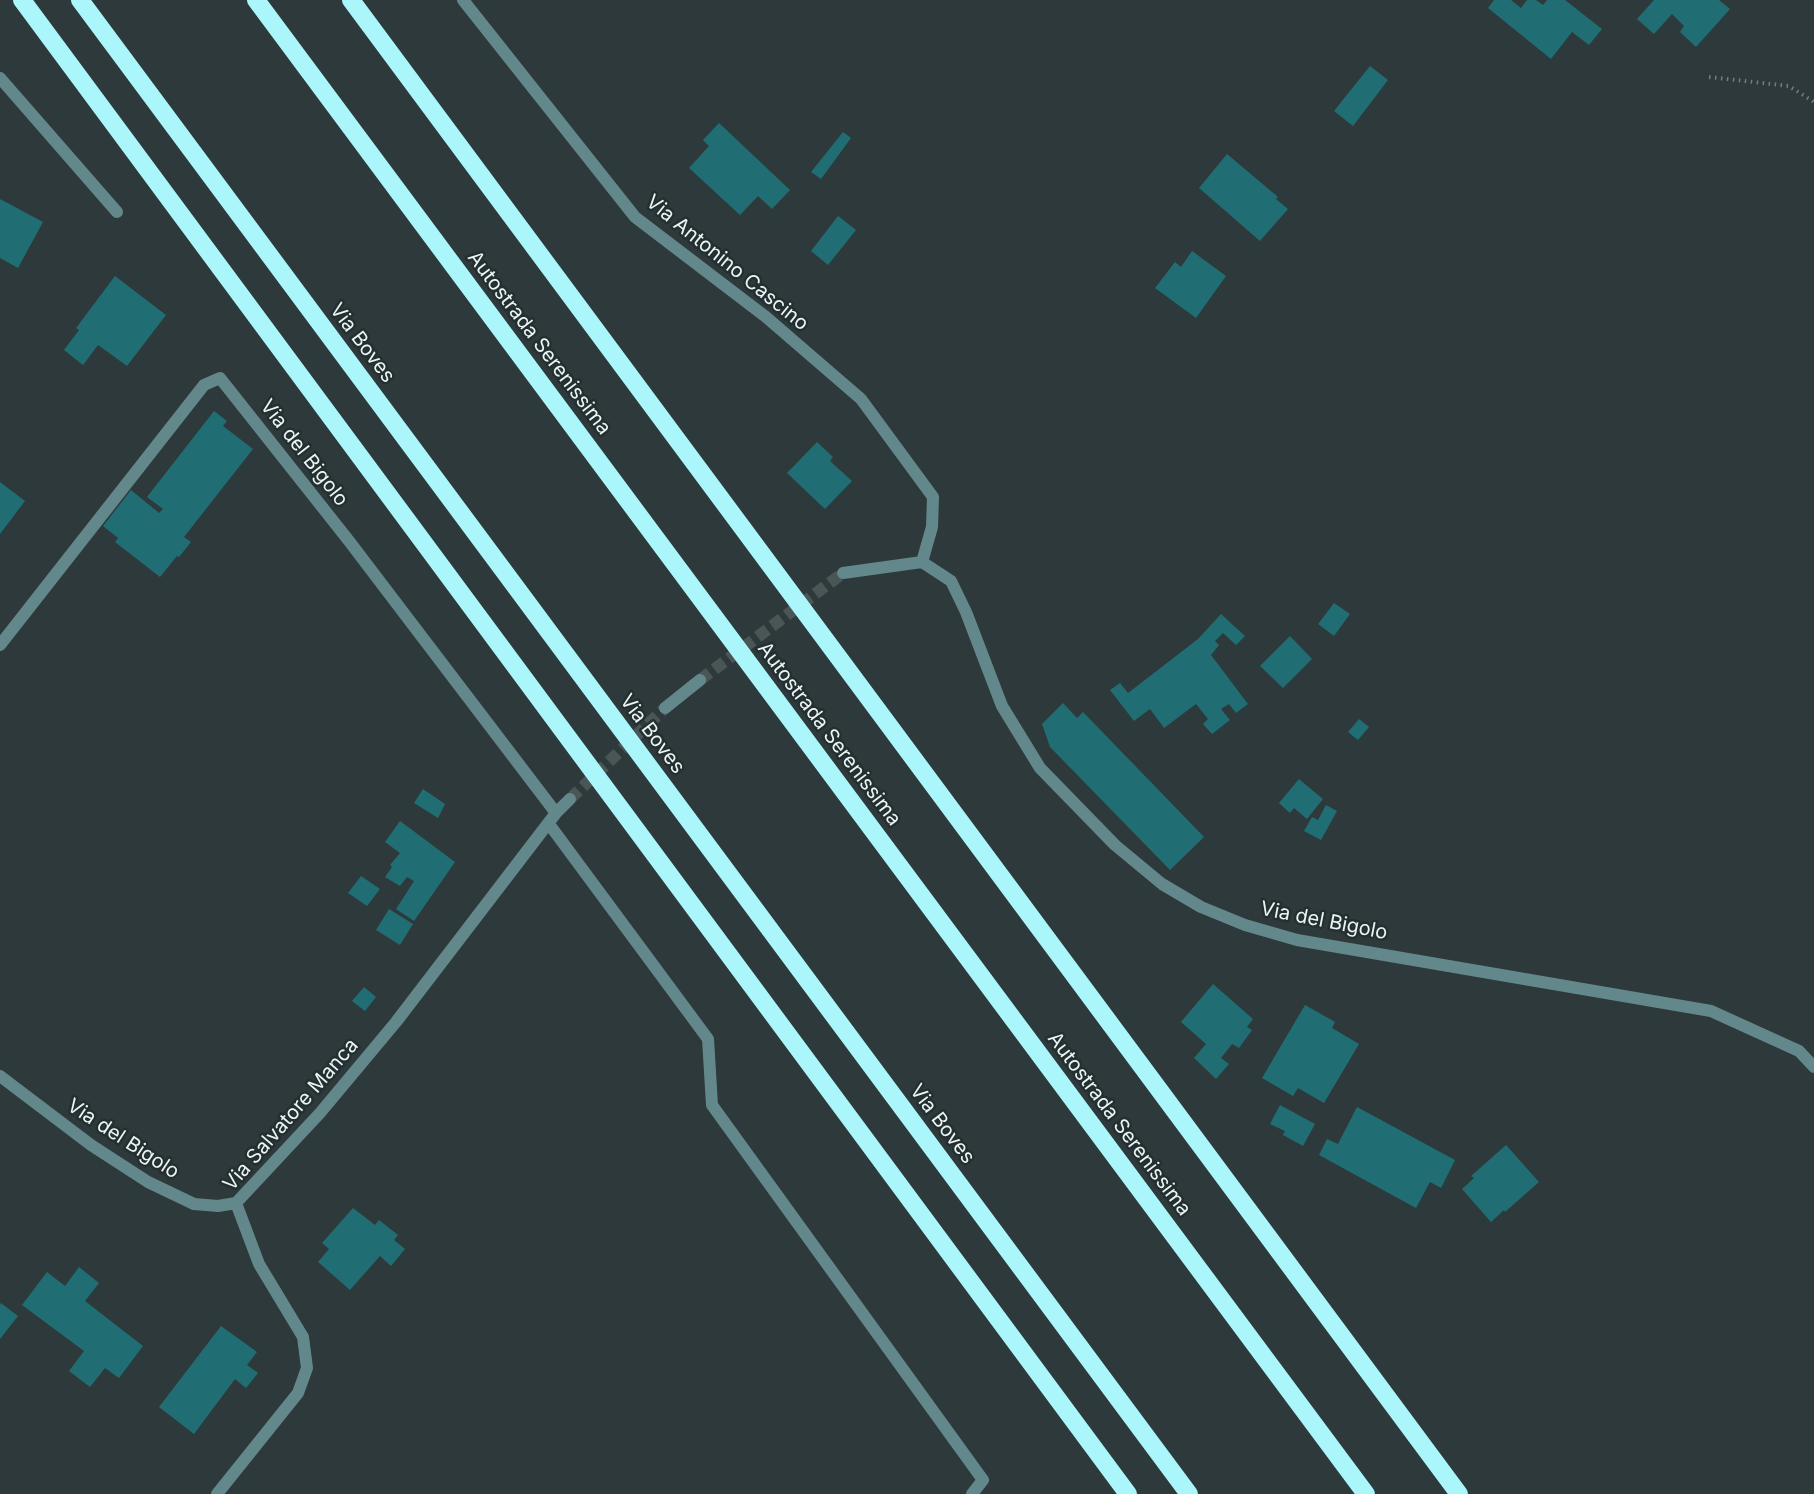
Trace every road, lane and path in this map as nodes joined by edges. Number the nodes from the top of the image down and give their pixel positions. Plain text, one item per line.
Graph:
1 (22, 0) edge
2 (80, 0) edge
3 (256, 0) edge
4 (351, 0) edge
5 (464, 0) edge
6 (1709, 77) dead end
7 (0, 78) edge
8 (1814, 102) edge
9 (117, 212) dead end
10 (922, 562) junction
11 (843, 573) tunnel mouth
12 (0, 645) edge
13 (700, 680) tunnel mouth
14 (665, 708) tunnel mouth
15 (570, 799) tunnel mouth
16 (556, 813) junction
17 (549, 824) junction
18 (1814, 1067) edge
19 (0, 1076) edge
20 (236, 1203) junction
21 (218, 1494) edge
22 (972, 1494) edge
23 (1128, 1494) edge
24 (1189, 1494) edge
25 (1366, 1494) edge
26 (1460, 1494) edge

1 - 23 highway
2 - 24 highway, Via Boves
3 - 25 highway, Autostrada Serenissima
4 - 26 highway
5 - 10 street, Via Antonino Cascino
6 - 8 path
7 - 9 street
10 - 11 street
10 - 18 street, Via del Bigolo
12 - 16 street, Via del Bigolo
13 - 14 street
15 - 16 street
16 - 17 street, Via Salvatore Manca
17 - 20 street, Via Salvatore Manca
17 - 22 street
19 - 20 street, Via del Bigolo
20 - 21 street, Via Salvatore Manca

